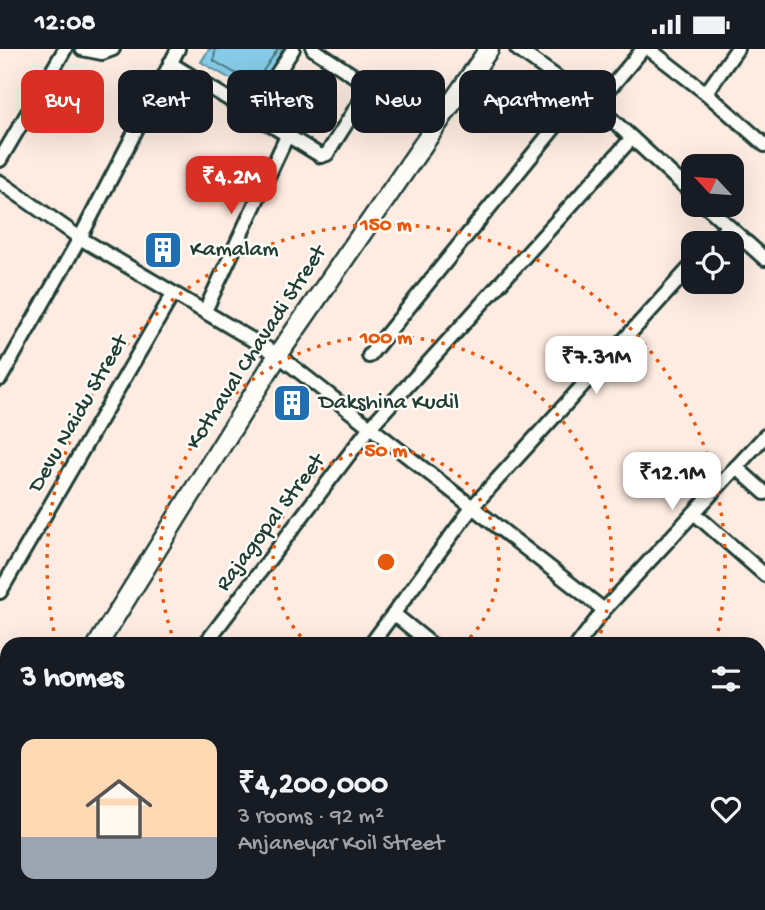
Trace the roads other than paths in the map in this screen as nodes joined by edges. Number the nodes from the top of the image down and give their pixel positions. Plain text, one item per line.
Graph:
1 (65, 49) edge
2 (82, 49) edge
3 (113, 49) edge
4 (178, 49) edge
5 (293, 49) edge
6 (313, 49) edge
7 (489, 49) edge
8 (517, 49) edge
9 (643, 49) edge
10 (649, 49) edge
11 (737, 49) edge
12 (170, 63) junction
13 (280, 70) edge
14 (546, 70) edge
15 (351, 74) edge
16 (616, 81) edge
17 (706, 93) junction
18 (227, 98) edge
19 (445, 110) edge
20 (351, 116) edge
21 (616, 123) edge
22 (282, 133) edge
23 (429, 133) edge
24 (550, 133) edge
25 (287, 136) junction
26 (632, 138) junction
27 (765, 145) edge
28 (0, 160) edge
29 (0, 182) edge
30 (681, 183) edge
31 (718, 217) edge
32 (728, 226) junction
33 (723, 231) edge
34 (80, 238) junction
35 (765, 259) edge
36 (681, 277) edge
37 (173, 294) junction
38 (205, 311) junction
39 (278, 355) junction
40 (369, 356) dead end
41 (0, 379) edge
42 (370, 427) junction
43 (765, 436) edge
44 (736, 467) junction
45 (765, 493) edge
46 (474, 505) junction
47 (694, 513) junction
48 (765, 575) edge
49 (0, 592) edge
50 (604, 610) junction
51 (394, 614) junction
52 (106, 637) edge
53 (210, 637) edge
54 (376, 637) edge
55 (422, 637) edge
56 (583, 637) edge

1 - 28 street
2 - 3 street
4 - 12 street
5 - 13 street
6 - 15 street
7 - 19 street, Kothaval Chavadi Street
8 - 14 street
9 - 16 street
10 - 17 street
11 - 17 street
12 - 18 street
12 - 34 street
17 - 27 street
20 - 25 street
21 - 26 street
22 - 25 street
23 - 39 street, Kothaval Chavadi Street
24 - 40 street
25 - 38 street
26 - 30 street
26 - 42 street, Rajagopal Street
29 - 34 street
31 - 32 street
32 - 33 street
32 - 35 street
34 - 37 street
34 - 41 street
36 - 46 street
37 - 38 street
37 - 49 street, Devu Naidu Street
38 - 39 street
39 - 42 street
39 - 52 street, Kothaval Chavadi Street
42 - 46 street
42 - 53 street, Rajagopal Street
43 - 44 street
44 - 45 street
44 - 47 street
46 - 50 street
46 - 51 street
47 - 48 street
47 - 50 street
50 - 56 street
51 - 54 street
51 - 55 street

